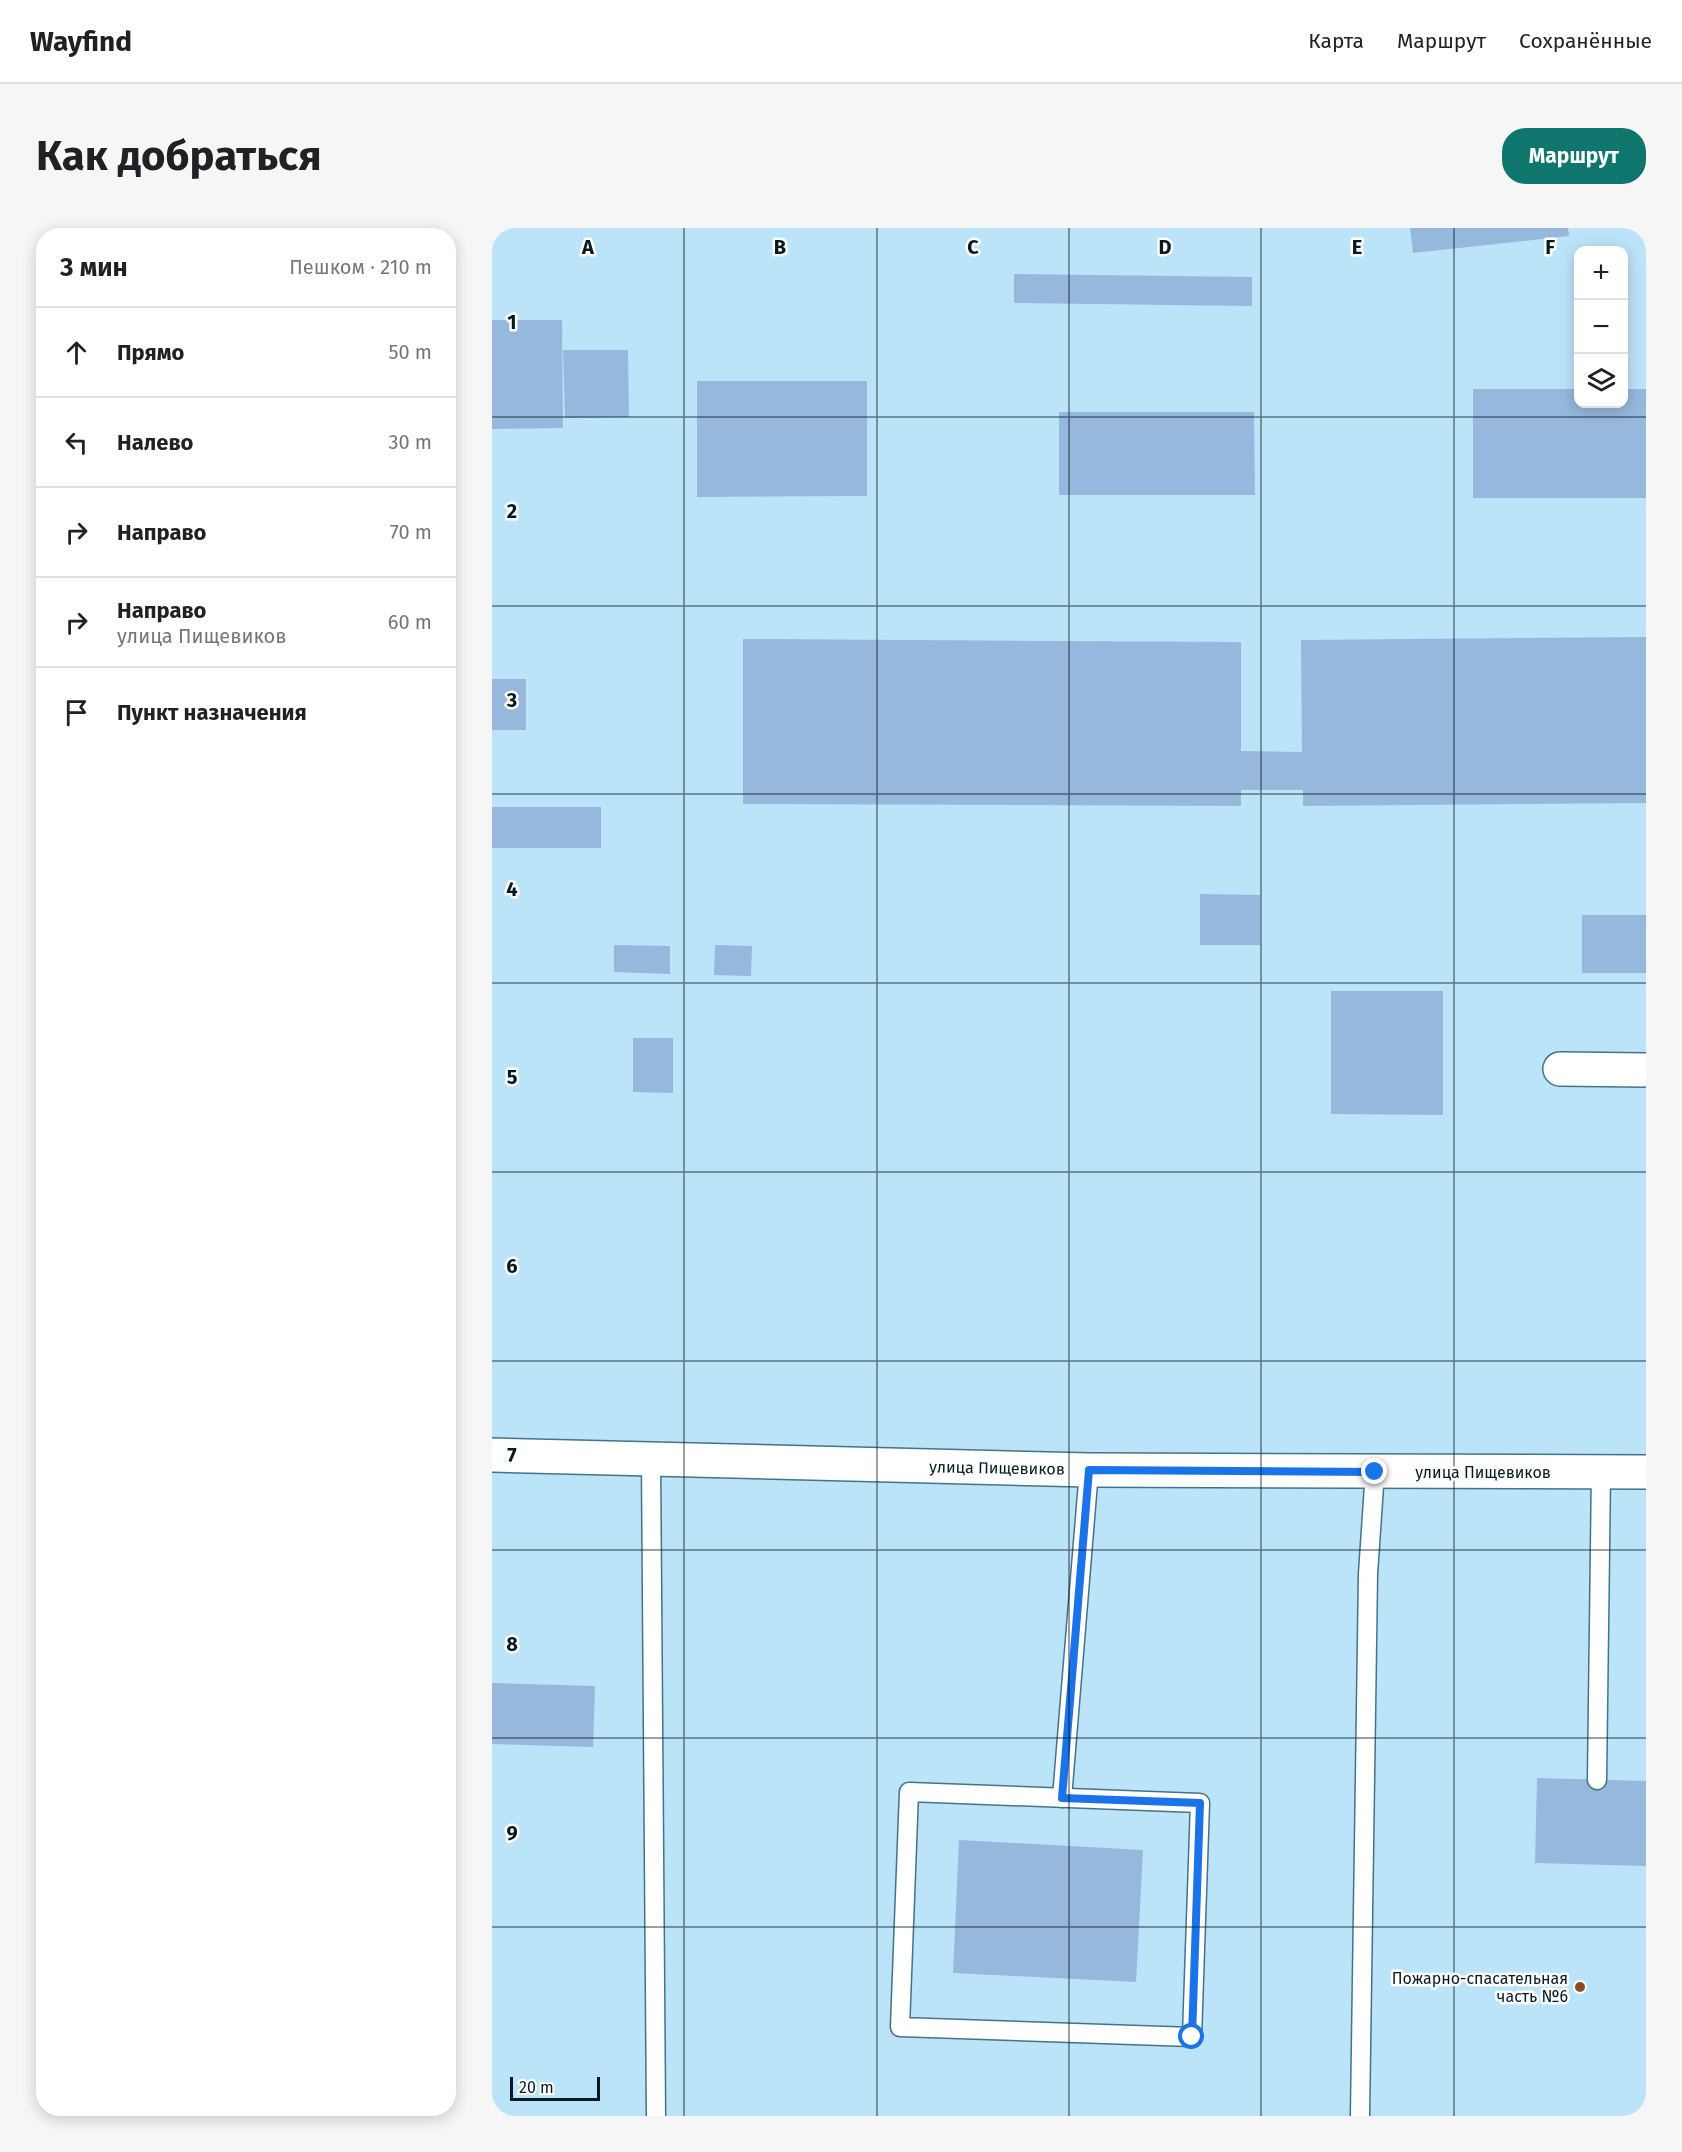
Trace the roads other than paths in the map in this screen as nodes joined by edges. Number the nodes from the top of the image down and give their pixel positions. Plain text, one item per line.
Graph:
1 (1560, 1069) dead end
2 (1646, 1070) edge
3 (492, 1455) edge
4 (651, 1459) junction
5 (1089, 1470) junction
6 (1375, 1472) junction
7 (1601, 1472) junction
8 (1646, 1472) edge
9 (1598, 1780) dead end
10 (1062, 1798) junction
11 (656, 2116) edge
12 (1360, 2116) edge

1 - 2 street
3 - 4 street, улица Пищевиков
4 - 5 street, улица Пищевиков
4 - 11 lane
5 - 6 street, улица Пищевиков
5 - 10 lane
6 - 7 street, улица Пищевиков
6 - 12 lane
7 - 8 street, улица Пищевиков
7 - 9 lane
10 - 10 lane

